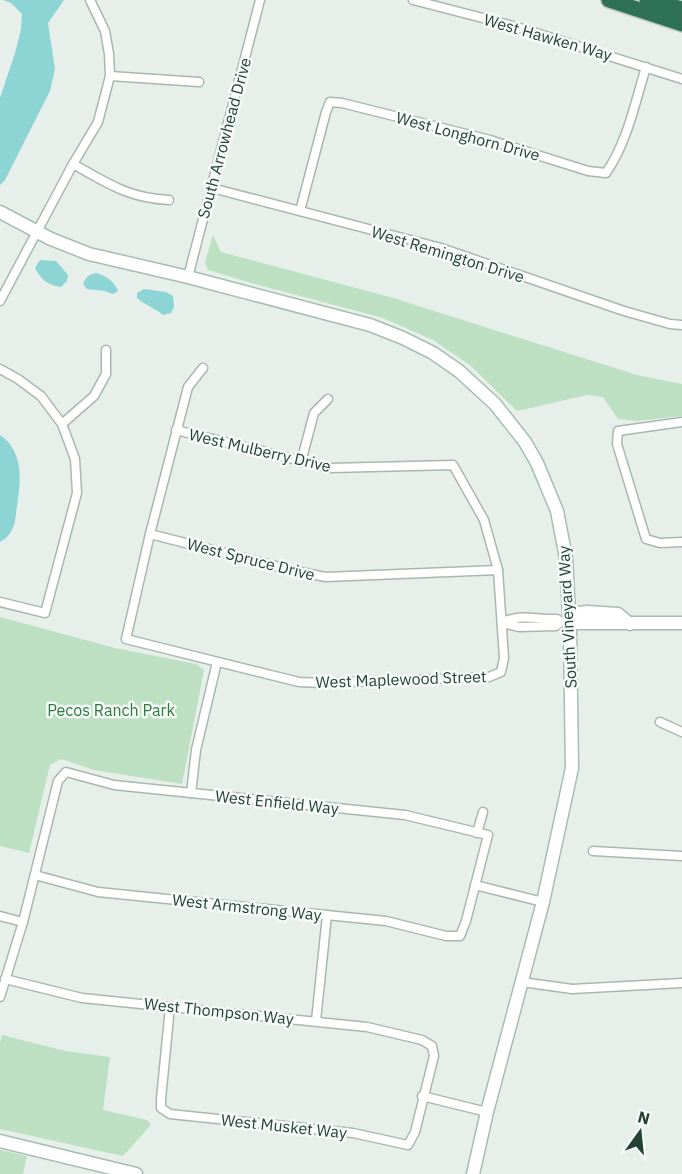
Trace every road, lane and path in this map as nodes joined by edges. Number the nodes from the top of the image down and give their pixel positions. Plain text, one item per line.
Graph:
1 (90, 0) edge
2 (260, 0) edge
3 (413, 0) edge
4 (609, 0) edge
5 (647, 0) edge
6 (682, 9) edge
7 (682, 24) edge
8 (646, 67) junction
9 (110, 76) junction
10 (682, 79) edge
11 (199, 82) dead end
12 (73, 164) junction
13 (212, 188) junction
14 (169, 200) dead end
15 (300, 211) junction
16 (0, 212) edge
17 (37, 233) junction
18 (188, 277) junction
19 (0, 301) edge
20 (682, 325) edge
21 (106, 350) dead end
22 (203, 368) dead end
23 (0, 369) edge
24 (328, 399) dead end
25 (682, 422) edge
26 (62, 424) junction
27 (176, 430) junction
28 (301, 462) junction
29 (150, 534) junction
30 (682, 542) edge
31 (498, 570) junction
32 (0, 602) edge
33 (567, 620) junction
34 (502, 622) junction
35 (682, 623) edge
36 (217, 662) junction
37 (660, 722) dead end
38 (682, 732) edge
39 (191, 793) junction
40 (483, 812) dead end
41 (477, 833) junction
42 (593, 851) dead end
43 (682, 856) edge
44 (35, 875) junction
45 (475, 885) junction
46 (543, 902) junction
47 (327, 915) junction
48 (0, 916) edge
49 (23, 922) junction
50 (4, 979) junction
51 (522, 982) junction
52 (682, 983) edge
53 (0, 997) edge
54 (170, 1007) junction
55 (316, 1021) junction
56 (422, 1096) junction
57 (487, 1112) junction
58 (0, 1142) edge
59 (136, 1174) edge
60 (473, 1174) edge

1 - 9 street
2 - 13 street, South Arrowhead Drive
3 - 8 street, West Hawken Way
4 - 7 highway
5 - 6 highway
8 - 10 street, West Hawken Way
8 - 15 street, West Longhorn Drive
9 - 11 street
9 - 12 street
12 - 14 street
12 - 17 street
13 - 15 street, West Remington Drive
13 - 18 street, South Arrowhead Drive
15 - 20 street, West Remington Drive
16 - 17 street, South Vineyard Way
17 - 18 street, South Vineyard Way
17 - 19 street
18 - 33 street, South Vineyard Way
21 - 26 street
22 - 27 street
23 - 26 street
24 - 28 street
25 - 30 street
26 - 32 street
27 - 28 street, West Mulberry Drive
27 - 29 street
28 - 31 street, West Mulberry Drive
29 - 31 street, West Spruce Drive
29 - 36 street, West Maplewood Street
31 - 34 street
33 - 34 street
33 - 35 street
33 - 46 street, South Vineyard Way
34 - 36 street, West Maplewood Street
36 - 39 street
37 - 38 street
39 - 41 street, West Enfield Way
39 - 44 street, West Enfield Way
40 - 41 street
41 - 45 street, West Enfield Way
42 - 43 street
44 - 47 street, West Armstrong Way
44 - 49 street
45 - 46 street
45 - 47 street, West Armstrong Way
46 - 51 street, South Vineyard Way
47 - 55 street
48 - 49 street
49 - 50 street
50 - 53 street
50 - 54 street, West Thompson Way
51 - 52 street
51 - 57 street, South Vineyard Way
54 - 55 street, West Thompson Way
54 - 56 street, West Musket Way
55 - 56 street, West Thompson Way
56 - 57 street
57 - 60 street, South Vineyard Way
58 - 59 street

